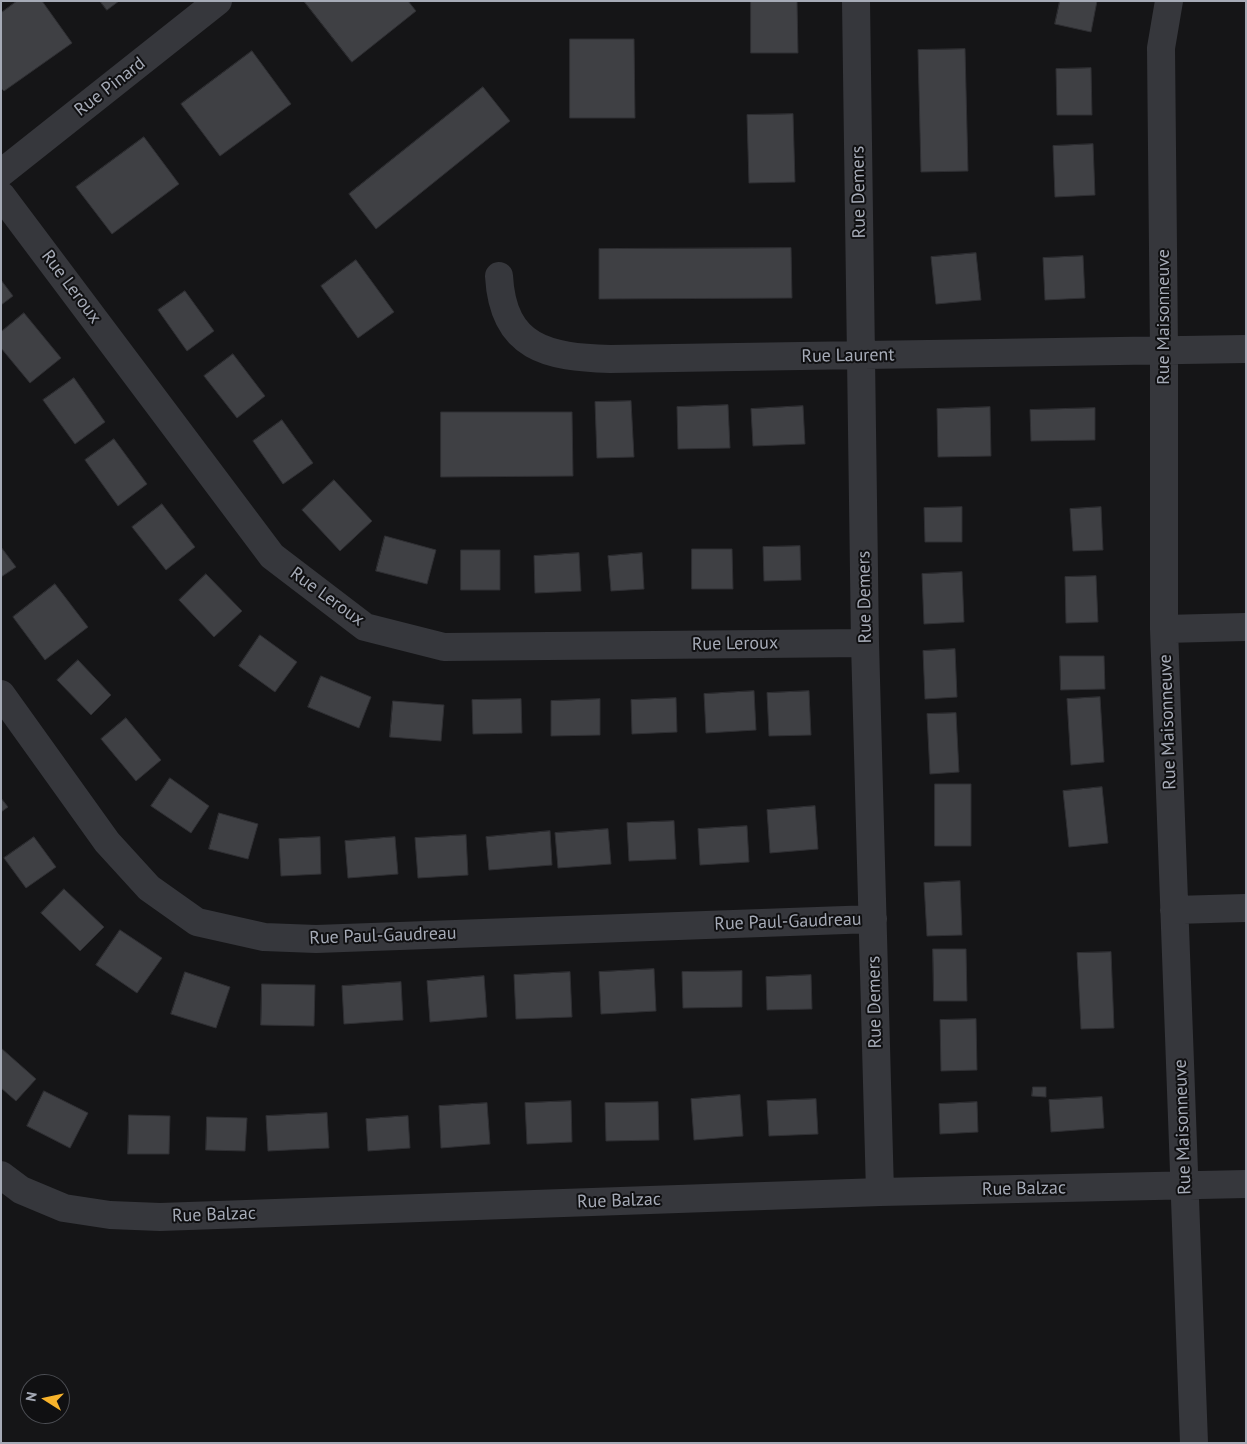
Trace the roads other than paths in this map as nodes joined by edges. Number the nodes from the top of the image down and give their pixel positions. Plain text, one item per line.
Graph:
1 (218, 1) edge
2 (856, 1) edge
3 (1169, 1) edge
4 (1, 173) edge
5 (1, 195) edge
6 (499, 276) dead end
7 (1246, 348) edge
8 (1164, 350) junction
9 (862, 355) junction
10 (1246, 627) edge
11 (1164, 629) junction
12 (865, 643) junction
13 (1, 694) edge
14 (1246, 908) edge
15 (1174, 910) junction
16 (873, 918) junction
17 (1, 1175) edge
18 (1246, 1184) edge
19 (1185, 1185) junction
20 (880, 1192) junction
21 (1194, 1443) edge

1 - 4 street, Rue Pinard
2 - 9 street, Rue Demers
3 - 8 street, Rue Maisonneuve
5 - 12 street, Rue Leroux
6 - 9 street, Rue Laurent
7 - 8 street, Rue Laurent
8 - 9 street, Rue Laurent
8 - 11 street, Rue Maisonneuve
9 - 12 street, Rue Demers
10 - 11 street
11 - 15 street, Rue Maisonneuve
12 - 16 street, Rue Demers
13 - 16 street, Rue Paul-Gaudreau
14 - 15 street
15 - 19 street, Rue Maisonneuve
16 - 20 street, Rue Demers
17 - 20 street, Rue Balzac
18 - 19 street, Rue Balzac
19 - 20 street, Rue Balzac
19 - 21 street, Rue Maisonneuve

